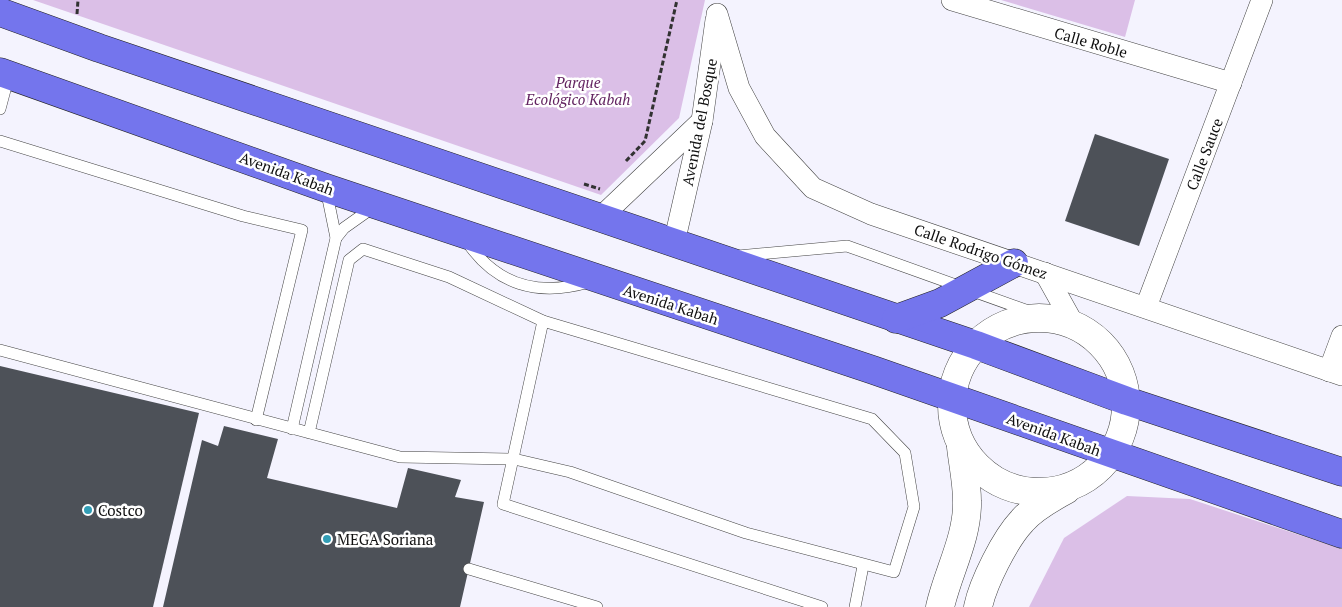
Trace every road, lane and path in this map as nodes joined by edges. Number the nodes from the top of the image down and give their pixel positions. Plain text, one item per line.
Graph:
1 (78, 0) edge
2 (677, 0) edge
3 (952, 0) edge
4 (1262, 0) edge
5 (719, 7) edge
6 (0, 12) edge
7 (76, 20) dead end
8 (4, 74) edge
9 (1231, 83) junction
10 (0, 109) edge
11 (702, 121) junction
12 (0, 141) edge
13 (619, 168) dead end
14 (606, 182) dead end
15 (581, 183) dead end
16 (326, 188) junction
17 (376, 204) junction
18 (600, 218) junction
19 (336, 238) junction
20 (674, 243) junction
21 (716, 258) junction
22 (1014, 263) junction
23 (1045, 273) junction
24 (969, 288) junction
25 (1146, 306) junction
26 (1048, 318) junction
27 (896, 319) junction
28 (543, 321) junction
29 (1074, 325) junction
30 (1342, 336) edge
31 (976, 345) junction
32 (0, 350) edge
33 (1336, 373) edge
34 (951, 398) junction
35 (1127, 400) junction
36 (256, 420) junction
37 (292, 429) junction
38 (309, 433) junction
39 (961, 445) junction
40 (1112, 455) junction
41 (514, 459) junction
42 (1342, 472) edge
43 (1073, 486) junction
44 (1342, 534) edge
45 (960, 547) junction
46 (996, 560) junction
47 (863, 566) junction
48 (469, 569) dead end
49 (597, 607) edge
50 (822, 607) edge
51 (855, 607) edge
52 (940, 607) edge
53 (978, 607) edge

1 - 7 path
2 - 13 path
3 - 9 street, Calle Roble
4 - 9 street, Calle Sauce
5 - 11 street, Avenida del Bosque
5 - 22 street, Calle Rodrigo Gómez
6 - 18 main road
8 - 10 lane
8 - 16 main road, Avenida Kabah
9 - 25 street, Calle Sauce
11 - 18 street
11 - 20 street, Avenida del Bosque
12 - 36 lane
14 - 15 path
16 - 17 main road, Avenida Kabah
16 - 19 lane
17 - 19 lane
17 - 34 main road, Avenida Kabah
18 - 20 main road
19 - 37 lane
20 - 21 main road
21 - 24 lane
21 - 27 main road
22 - 23 street, Calle Rodrigo Gómez
22 - 24 main road
23 - 25 street, Calle Rodrigo Gómez
23 - 29 street
24 - 26 lane
24 - 27 main road
25 - 33 street, Calle Rodrigo Gómez
26 - 29 street
26 - 31 street
27 - 31 main road
28 - 38 lane
28 - 41 lane
28 - 47 lane
29 - 35 street
30 - 33 street
31 - 34 street
31 - 35 main road
32 - 36 lane
34 - 39 street
34 - 40 main road, Avenida Kabah
35 - 40 street
35 - 42 main road
36 - 37 lane
37 - 38 lane
38 - 41 lane
39 - 43 street
39 - 45 street
40 - 43 street
40 - 44 main road, Avenida Kabah
41 - 47 lane
41 - 50 lane
43 - 46 street
45 - 46 street
45 - 52 street
46 - 53 street
47 - 51 lane
48 - 49 lane

